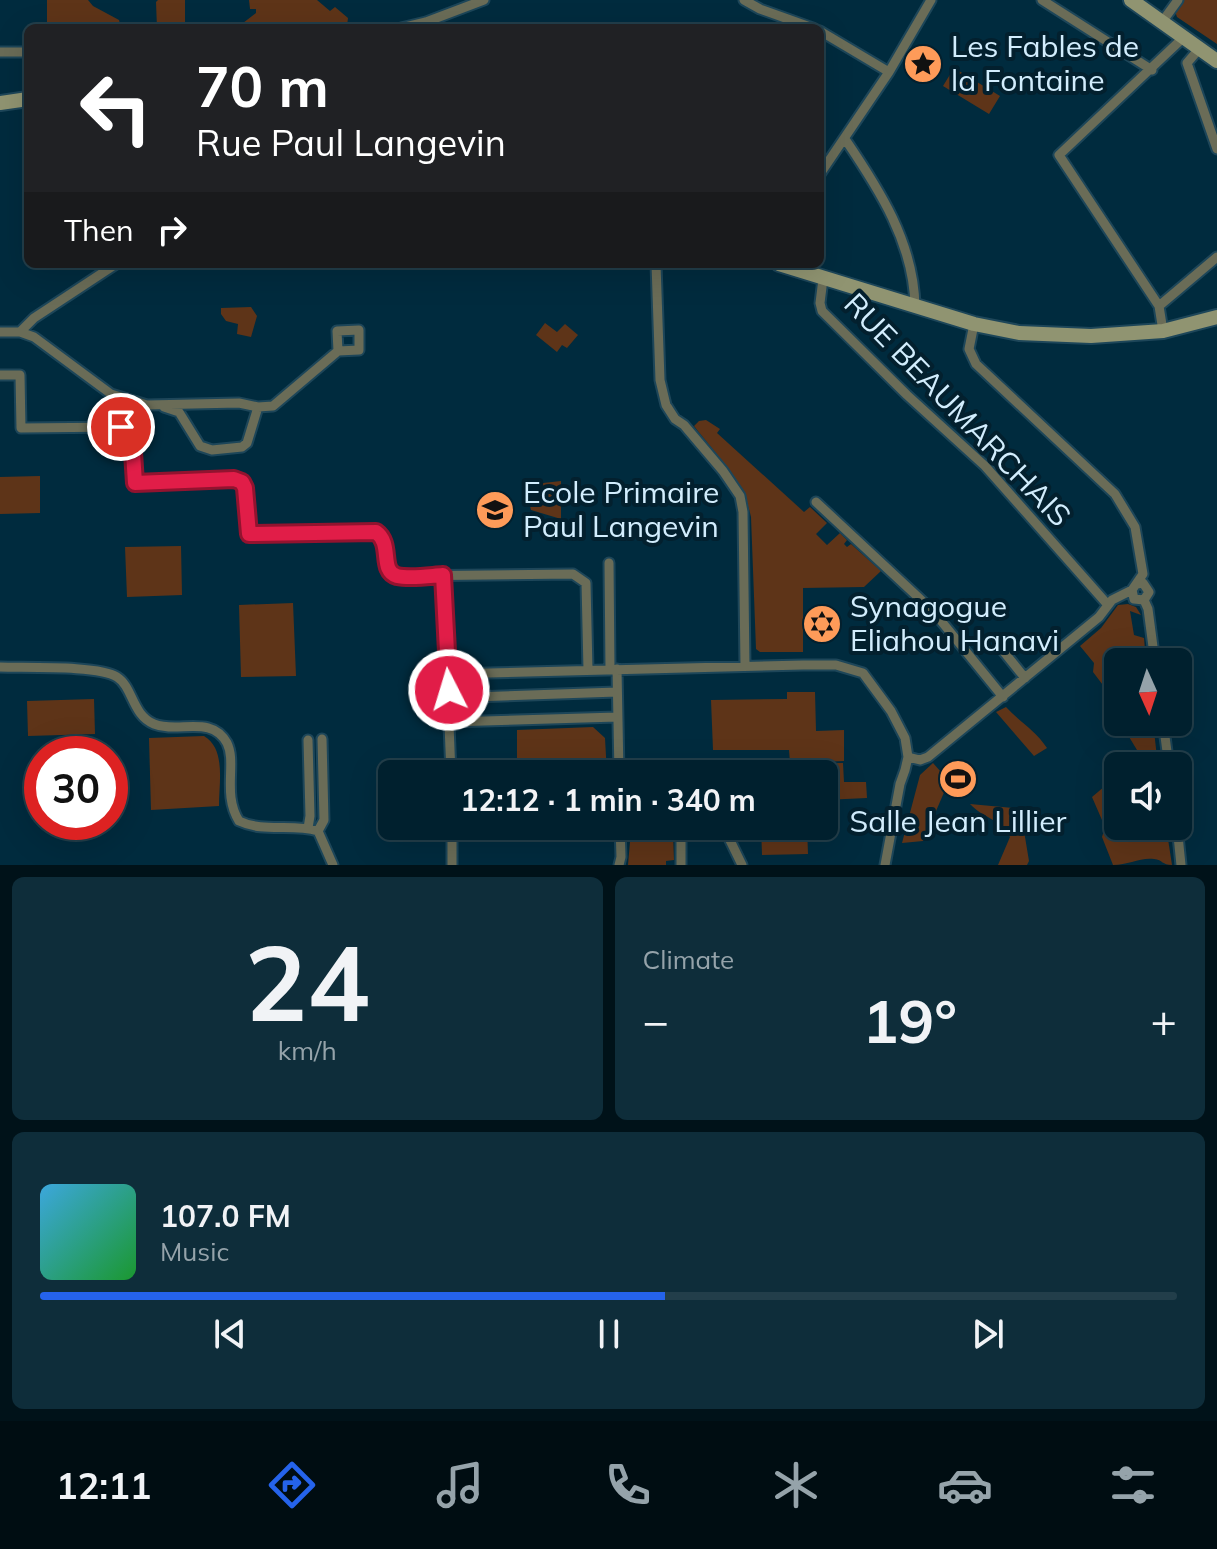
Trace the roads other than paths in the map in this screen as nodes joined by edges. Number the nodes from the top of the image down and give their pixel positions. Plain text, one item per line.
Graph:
1 (484, 0) edge
2 (744, 0) edge
3 (931, 0) edge
4 (1042, 0) edge
5 (1131, 0) edge
6 (1178, 0) edge
7 (459, 4) edge
8 (1162, 22) junction
9 (411, 24) edge
10 (802, 24) edge
11 (824, 33) edge
12 (1184, 37) junction
13 (1199, 49) junction
14 (0, 52) edge
15 (24, 52) edge
16 (1164, 58) junction
17 (1217, 61) edge
18 (1187, 63) junction
19 (1152, 70) junction
20 (889, 72) junction
21 (0, 93) edge
22 (24, 97) edge
23 (24, 99) edge
24 (0, 103) edge
25 (845, 139) junction
26 (1217, 149) edge
27 (824, 168) edge
28 (1217, 257) edge
29 (110, 268) edge
30 (656, 268) edge
31 (791, 268) edge
32 (823, 279) junction
33 (1159, 306) junction
34 (915, 307) junction
35 (1217, 317) edge
36 (974, 324) junction
37 (1163, 331) junction
38 (0, 332) edge
39 (20, 332) junction
40 (338, 351) dead end
41 (0, 375) edge
42 (157, 405) junction
43 (258, 407) junction
44 (816, 502) dead end
45 (609, 563) dead end
46 (443, 575) junction
47 (1134, 587) junction
48 (1108, 605) junction
49 (1000, 647) dead end
50 (1153, 648) edge
51 (745, 666) junction
52 (0, 667) edge
53 (614, 669) junction
54 (588, 670) junction
55 (447, 674) junction
56 (1025, 678) junction
57 (617, 692) junction
58 (473, 697) dead end
59 (1003, 697) junction
60 (617, 717) junction
61 (449, 722) junction
62 (322, 739) dead end
63 (308, 740) dead end
64 (908, 757) junction
65 (450, 760) edge
66 (619, 760) edge
67 (323, 789) junction
68 (309, 790) junction
69 (313, 830) junction
70 (452, 840) edge
71 (620, 840) edge
72 (681, 840) edge
73 (730, 840) edge
74 (1178, 840) edge
75 (333, 865) edge
76 (452, 865) edge
77 (619, 865) edge
78 (681, 865) edge
79 (742, 865) edge
80 (885, 865) edge
81 (1181, 865) edge

1 - 7 street
2 - 10 street
3 - 20 street
4 - 19 street
5 - 8 main road
6 - 8 street
7 - 9 street
8 - 12 main road
11 - 20 street
12 - 13 main road
12 - 16 street
13 - 17 main road
13 - 18 street
14 - 15 street
16 - 18 street
16 - 19 street
18 - 26 street
19 - 33 street
20 - 25 street
21 - 22 main road
23 - 24 main road
25 - 27 street
25 - 34 street
28 - 33 street
29 - 39 street
30 - 51 street
31 - 32 main road
32 - 34 main road
32 - 48 street, RUE BEAUMARCHAIS
33 - 37 street
34 - 36 main road
35 - 37 main road
36 - 37 main road
36 - 47 street
38 - 39 street
39 - 42 street
40 - 43 street
41 - 46 street
42 - 43 street
42 - 43 street
44 - 59 street
45 - 53 street
46 - 54 street
46 - 55 street
47 - 48 street
47 - 50 street
48 - 56 street
49 - 56 street
51 - 53 street
51 - 64 street
52 - 69 street
53 - 54 street
53 - 57 street
54 - 55 street
55 - 61 street
56 - 59 street
57 - 58 street
57 - 60 street
59 - 64 street
60 - 61 street
60 - 66 street
61 - 65 street
62 - 67 street
63 - 68 street
64 - 80 street
67 - 68 street
67 - 69 street
68 - 69 street
69 - 75 street
70 - 76 street
71 - 77 street
72 - 78 street
73 - 79 street
74 - 81 street

